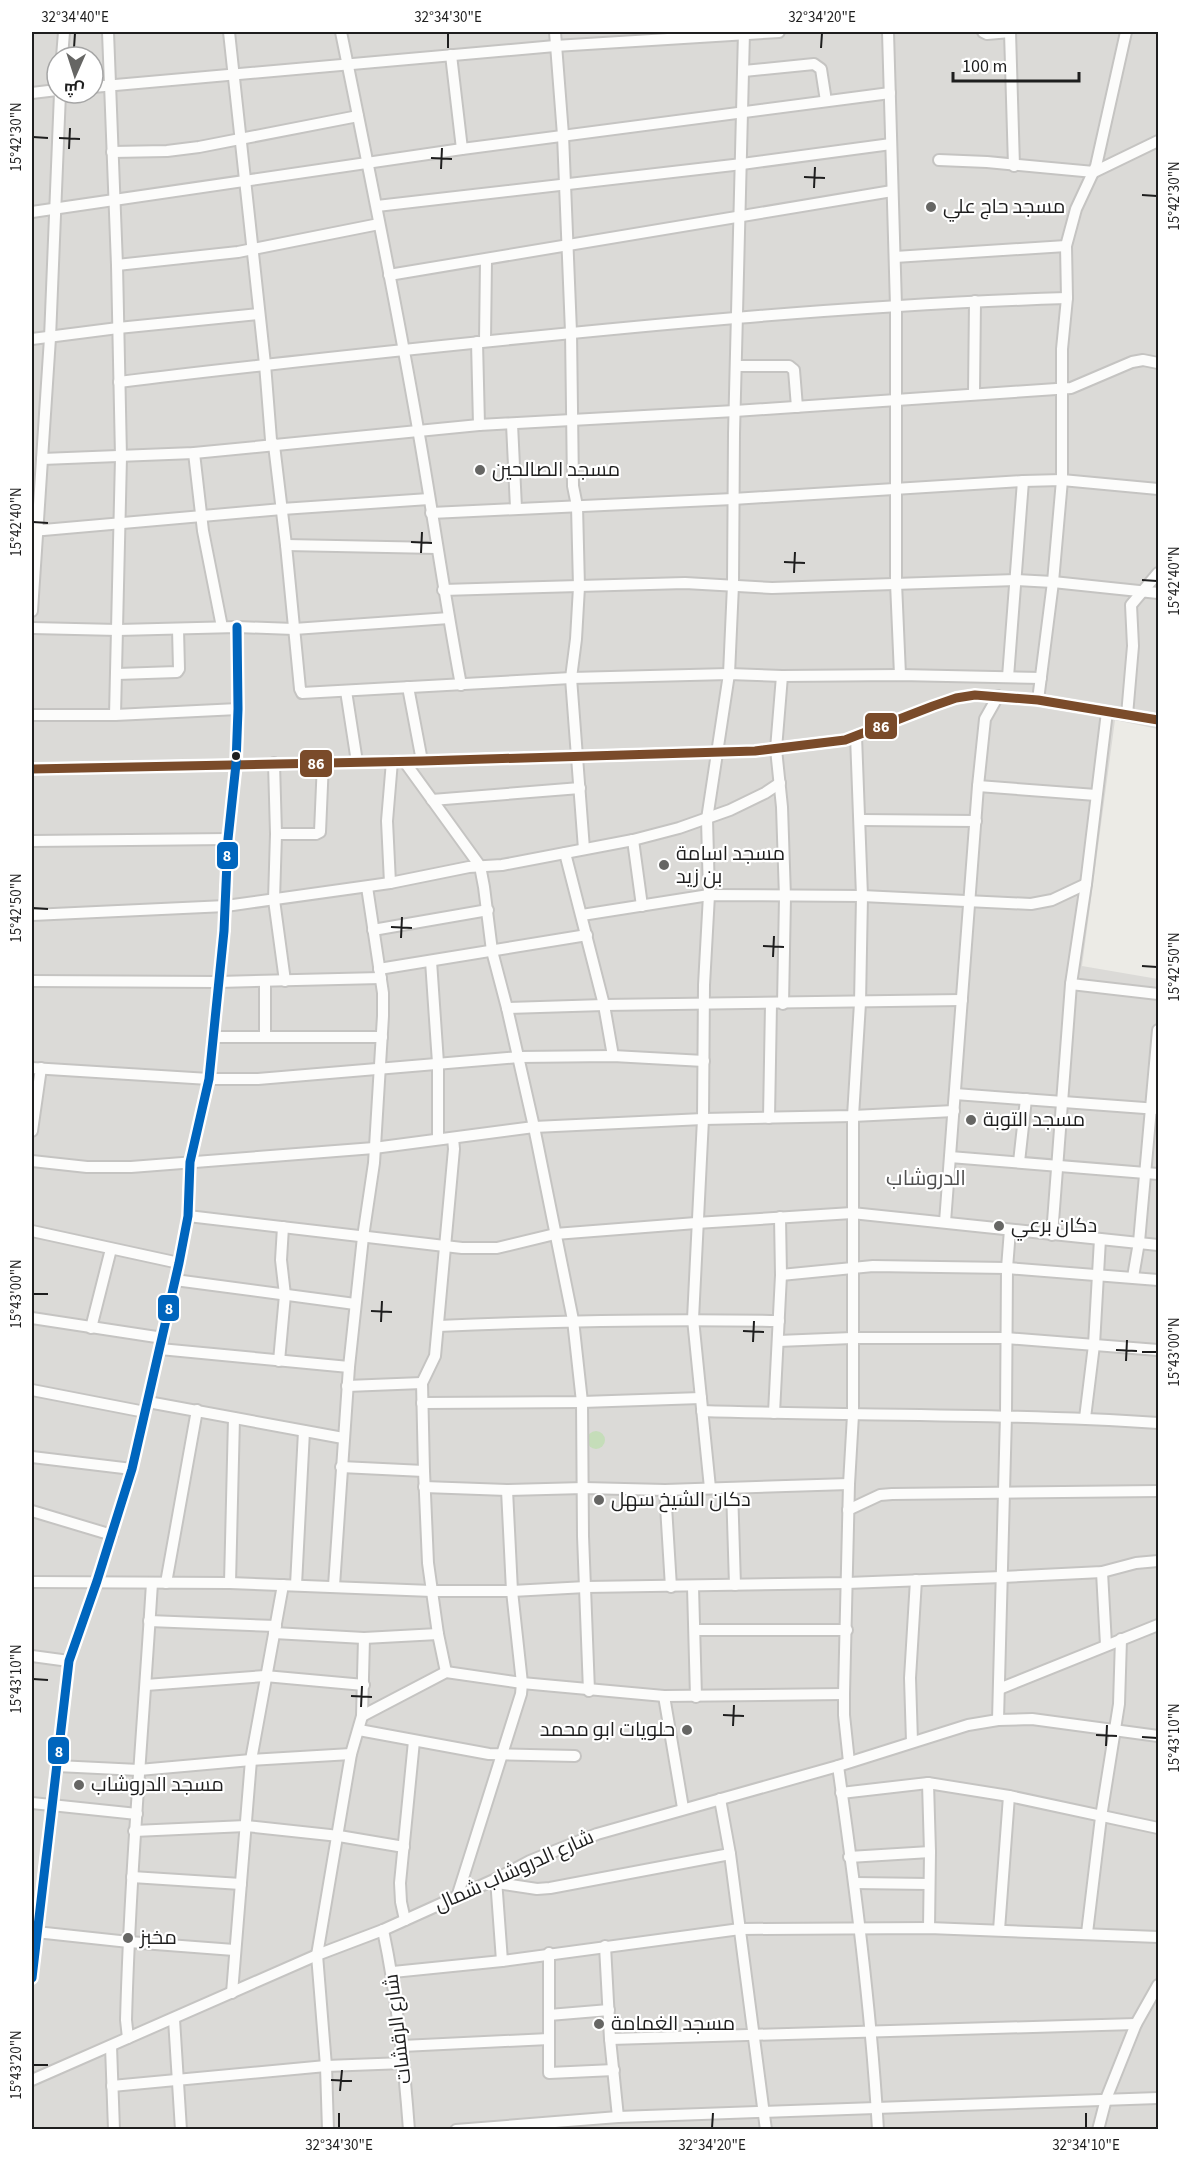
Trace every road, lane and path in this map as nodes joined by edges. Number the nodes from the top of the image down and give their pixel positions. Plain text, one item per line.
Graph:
1 (108, 32) edge
2 (230, 32) edge
3 (341, 32) edge
4 (555, 32) edge
5 (779, 32) edge
6 (888, 32) edge
7 (983, 32) edge
8 (1126, 32) edge
9 (744, 33) edge
10 (555, 46) junction
11 (451, 55) junction
12 (348, 65) junction
13 (744, 71) junction
14 (234, 75) junction
15 (111, 85) junction
16 (105, 86) edge
17 (890, 93) junction
18 (826, 101) junction
19 (59, 105) edge
20 (743, 112) junction
21 (358, 116) junction
22 (562, 135) junction
23 (240, 139) junction
24 (1158, 141) edge
25 (891, 144) junction
26 (462, 149) junction
27 (112, 152) junction
28 (939, 160) dead end
29 (368, 163) junction
30 (742, 164) junction
31 (1014, 166) junction
32 (1094, 172) junction
33 (245, 181) junction
34 (565, 185) junction
35 (892, 191) junction
36 (114, 200) junction
37 (377, 206) junction
38 (56, 209) junction
39 (32, 212) edge
40 (740, 215) junction
41 (379, 224) junction
42 (1066, 246) junction
43 (567, 247) junction
44 (251, 249) junction
45 (895, 257) junction
46 (486, 260) junction
47 (117, 265) junction
48 (389, 275) junction
49 (1067, 298) junction
50 (975, 301) junction
51 (896, 306) junction
52 (258, 314) junction
53 (738, 317) junction
54 (118, 328) junction
55 (571, 332) junction
56 (50, 338) junction
57 (32, 339) edge
58 (481, 342) junction
59 (404, 350) junction
60 (1158, 363) edge
61 (265, 364) junction
62 (737, 366) junction
63 (119, 382) junction
64 (1063, 388) junction
65 (974, 393) junction
66 (896, 398) junction
67 (797, 407) junction
68 (735, 411) junction
69 (573, 420) junction
70 (512, 424) junction
71 (479, 425) junction
72 (418, 430) junction
73 (274, 445) junction
74 (194, 453) junction
75 (121, 457) junction
76 (38, 462) edge
77 (1062, 480) junction
78 (1023, 481) junction
79 (895, 489) junction
80 (1158, 489) edge
81 (429, 499) junction
82 (733, 499) junction
83 (577, 506) junction
84 (516, 508) junction
85 (282, 509) junction
86 (431, 513) junction
87 (201, 517) junction
88 (120, 524) junction
89 (34, 531) edge
90 (286, 545) junction
91 (436, 549) junction
92 (1158, 573) edge
93 (1016, 580) junction
94 (1053, 582) junction
95 (896, 583) junction
96 (733, 585) junction
97 (579, 587) junction
98 (443, 590) junction
99 (1143, 591) junction
100 (1158, 593) edge
101 (32, 611) edge
102 (449, 618) junction
103 (222, 627) junction
104 (237, 627) junction
105 (32, 628) edge
106 (178, 629) junction
107 (294, 629) junction
108 (118, 630) junction
109 (117, 674) junction
110 (729, 674) junction
111 (900, 675) junction
112 (782, 676) junction
113 (1008, 677) junction
114 (571, 678) junction
115 (1041, 678) junction
116 (461, 685) junction
117 (408, 687) junction
118 (346, 692) junction
119 (998, 696) junction
120 (1038, 700) junction
121 (238, 709) junction
122 (1107, 712) junction
123 (32, 715) edge
124 (116, 715) junction
125 (1128, 715) junction
126 (1158, 720) edge
127 (856, 736) junction
128 (776, 749) junction
129 (717, 752) junction
130 (578, 755) junction
131 (392, 761) junction
132 (404, 761) junction
133 (422, 761) junction
134 (323, 762) junction
135 (357, 762) junction
136 (236, 764) junction
137 (274, 764) junction
138 (32, 769) edge
139 (780, 783) junction
140 (978, 786) junction
141 (580, 789) junction
142 (1096, 795) junction
143 (432, 800) junction
144 (707, 819) junction
145 (861, 820) junction
146 (976, 821) junction
147 (276, 834) junction
148 (228, 839) junction
149 (633, 840) junction
150 (32, 841) edge
151 (584, 849) junction
152 (565, 853) junction
153 (480, 866) junction
154 (390, 883) junction
155 (1086, 884) junction
156 (366, 886) junction
157 (709, 895) junction
158 (862, 896) junction
159 (785, 897) junction
160 (274, 900) junction
161 (971, 901) junction
162 (226, 906) junction
163 (642, 906) junction
164 (488, 910) junction
165 (32, 915) edge
166 (582, 915) junction
167 (373, 930) junction
168 (587, 935) junction
169 (492, 951) junction
170 (431, 961) junction
171 (380, 973) junction
172 (32, 981) edge
173 (265, 981) junction
174 (285, 981) junction
175 (218, 982) junction
176 (1071, 984) junction
177 (1158, 994) edge
178 (962, 1000) junction
179 (860, 1003) junction
180 (771, 1004) junction
181 (783, 1004) junction
182 (604, 1005) junction
183 (704, 1005) junction
184 (507, 1008) junction
185 (1158, 1030) edge
186 (213, 1037) junction
187 (265, 1037) junction
188 (382, 1037) junction
189 (1157, 1046) edge
190 (614, 1056) junction
191 (519, 1057) junction
192 (704, 1061) junction
193 (438, 1063) junction
194 (380, 1067) junction
195 (36, 1068) edge
196 (210, 1079) junction
197 (955, 1094) junction
198 (1026, 1099) junction
199 (1062, 1102) junction
200 (1154, 1109) edge
201 (954, 1111) junction
202 (853, 1116) junction
203 (769, 1118) junction
204 (703, 1119) junction
205 (534, 1127) junction
206 (32, 1131) edge
207 (453, 1138) junction
208 (438, 1139) junction
209 (374, 1148) junction
210 (950, 1157) junction
211 (32, 1161) edge
212 (190, 1162) junction
213 (1019, 1162) junction
214 (1057, 1165) junction
215 (1146, 1173) junction
216 (1158, 1174) edge
217 (852, 1213) junction
218 (188, 1216) junction
219 (780, 1217) junction
220 (945, 1222) junction
221 (696, 1223) junction
222 (282, 1227) junction
223 (1010, 1230) junction
224 (32, 1231) edge
225 (555, 1234) junction
226 (1052, 1235) junction
227 (363, 1237) junction
228 (1100, 1239) junction
229 (1139, 1242) junction
230 (1158, 1245) edge
231 (446, 1246) junction
232 (111, 1249) junction
233 (179, 1263) junction
234 (852, 1266) junction
235 (1007, 1268) junction
236 (1099, 1274) junction
237 (781, 1275) junction
238 (1133, 1277) junction
239 (175, 1280) junction
240 (1158, 1280) edge
241 (285, 1295) junction
242 (355, 1304) junction
243 (32, 1318) edge
244 (693, 1319) junction
245 (573, 1320) junction
246 (779, 1321) junction
247 (438, 1326) junction
248 (91, 1328) junction
249 (852, 1338) junction
250 (1006, 1338) junction
251 (778, 1341) junction
252 (162, 1343) junction
253 (1094, 1345) junction
254 (1158, 1350) edge
255 (279, 1361) junction
256 (349, 1367) junction
257 (422, 1383) junction
258 (347, 1386) junction
259 (32, 1390) edge
260 (701, 1398) junction
261 (582, 1402) junction
262 (422, 1403) junction
263 (146, 1407) junction
264 (197, 1410) junction
265 (702, 1411) junction
266 (774, 1413) junction
267 (853, 1415) junction
268 (1006, 1415) junction
269 (234, 1418) junction
270 (1084, 1418) junction
271 (1158, 1423) edge
272 (304, 1431) junction
273 (343, 1438) junction
274 (32, 1457) edge
275 (341, 1467) junction
276 (132, 1469) junction
277 (424, 1471) junction
278 (849, 1484) junction
279 (424, 1487) junction
280 (584, 1488) junction
281 (710, 1488) junction
282 (732, 1488) junction
283 (507, 1490) junction
284 (666, 1490) junction
285 (1158, 1491) edge
286 (1004, 1492) junction
287 (848, 1510) junction
288 (32, 1511) edge
289 (112, 1535) junction
290 (1158, 1561) edge
291 (1102, 1572) junction
292 (1002, 1577) junction
293 (916, 1580) junction
294 (97, 1581) junction
295 (32, 1582) edge
296 (152, 1583) junction
297 (166, 1583) junction
298 (230, 1583) junction
299 (847, 1583) junction
300 (283, 1585) junction
301 (296, 1585) junction
302 (735, 1585) junction
303 (334, 1586) junction
304 (586, 1587) junction
305 (671, 1587) junction
306 (693, 1587) junction
307 (432, 1591) junction
308 (512, 1591) junction
309 (149, 1621) junction
310 (1158, 1625) edge
311 (275, 1630) junction
312 (695, 1630) junction
313 (847, 1630) junction
314 (438, 1634) junction
315 (364, 1638) junction
316 (1121, 1639) junction
317 (1106, 1645) junction
318 (32, 1656) edge
319 (69, 1661) junction
320 (446, 1672) junction
321 (265, 1676) junction
322 (522, 1683) junction
323 (146, 1685) junction
324 (364, 1685) junction
325 (999, 1689) junction
326 (589, 1690) junction
327 (844, 1694) junction
328 (664, 1696) junction
329 (696, 1697) junction
330 (362, 1716) junction
331 (998, 1720) junction
332 (359, 1730) junction
333 (1114, 1730) junction
334 (1158, 1736) edge
335 (414, 1741) junction
336 (912, 1742) junction
337 (351, 1754) junction
338 (501, 1754) junction
339 (575, 1756) dead end
340 (251, 1760) junction
341 (849, 1762) junction
342 (57, 1766) junction
343 (838, 1766) junction
344 (139, 1770) junction
345 (928, 1783) junction
346 (842, 1793) junction
347 (1009, 1796) junction
348 (720, 1799) junction
349 (32, 1803) edge
350 (52, 1806) junction
351 (683, 1808) junction
352 (137, 1814) junction
353 (1101, 1817) junction
354 (246, 1826) junction
355 (1158, 1828) edge
356 (134, 1832) junction
357 (339, 1836) junction
358 (404, 1847) junction
359 (930, 1852) junction
360 (730, 1854) junction
361 (849, 1857) junction
362 (132, 1877) junction
363 (497, 1881) junction
364 (854, 1883) junction
365 (241, 1884) junction
366 (929, 1884) junction
367 (458, 1897) junction
368 (35, 1912) edge
369 (405, 1920) junction
370 (859, 1927) junction
371 (928, 1928) junction
372 (740, 1929) junction
373 (383, 1930) junction
374 (999, 1930) junction
375 (36, 1932) junction
376 (1087, 1933) junction
377 (1158, 1937) edge
378 (129, 1942) junction
379 (605, 1946) junction
380 (234, 1950) junction
381 (549, 1953) junction
382 (318, 1955) junction
383 (502, 1961) junction
384 (393, 1972) junction
385 (32, 1978) edge
386 (1158, 1985) edge
387 (232, 1993) junction
388 (609, 2010) junction
389 (549, 2015) junction
390 (174, 2019) junction
391 (1136, 2024) junction
392 (871, 2033) junction
393 (755, 2035) junction
394 (128, 2038) junction
395 (549, 2039) junction
396 (610, 2039) junction
397 (111, 2046) junction
398 (402, 2046) junction
399 (404, 2063) junction
400 (326, 2066) junction
401 (614, 2070) junction
402 (178, 2079) junction
403 (32, 2080) edge
404 (112, 2086) junction
405 (1158, 2097) edge
406 (1106, 2098) junction
407 (876, 2108) junction
408 (764, 2111) junction
409 (618, 2117) junction
410 (1098, 2129) edge
411 (114, 2130) edge
412 (181, 2130) edge
413 (328, 2130) edge
414 (409, 2130) edge
415 (456, 2130) edge
416 (766, 2130) edge
417 (878, 2130) edge

1 - 15 street
2 - 14 street
3 - 12 street
4 - 10 street
5 - 9 street
6 - 17 street
7 - 31 street
8 - 32 street
9 - 10 street
9 - 13 street
10 - 11 street
10 - 22 street
11 - 12 street
11 - 26 street
12 - 14 street
12 - 21 street
13 - 18 street
13 - 20 street
14 - 15 street
14 - 23 street
15 - 16 street
15 - 27 street
17 - 18 street
17 - 25 street
18 - 20 street
19 - 38 street
20 - 22 street
20 - 30 street
21 - 23 street
21 - 29 street
22 - 26 street
22 - 34 street
23 - 27 street
23 - 33 street
24 - 32 street
25 - 30 street
25 - 35 street
26 - 29 street
27 - 36 street
28 - 31 street
29 - 33 street
29 - 37 street
30 - 34 street
30 - 40 street
31 - 32 street
32 - 42 street
33 - 36 street
33 - 44 street
34 - 37 street
34 - 43 street
35 - 40 street
35 - 45 street
36 - 38 street
36 - 47 street
37 - 41 street
38 - 39 street
38 - 56 street
40 - 43 street
40 - 53 street
41 - 44 street
41 - 48 street
42 - 45 street
42 - 49 street
43 - 46 street
43 - 55 street
44 - 47 street
44 - 52 street
45 - 51 street
46 - 48 street
46 - 58 street
47 - 54 street
48 - 59 street
49 - 50 street
49 - 64 street
50 - 51 street
50 - 65 street
51 - 53 street
51 - 66 street
52 - 54 street
52 - 61 street
53 - 55 street
53 - 62 street
54 - 56 street
54 - 63 street
55 - 58 street
55 - 69 street
56 - 57 street
56 - 76 street
58 - 59 street
58 - 71 street
59 - 61 street
59 - 72 street
60 - 64 street
61 - 63 street
61 - 73 street
62 - 67 street
62 - 68 street
63 - 75 street
64 - 65 street
64 - 77 street
65 - 66 street
66 - 67 street
66 - 79 street
67 - 68 street
68 - 69 street
68 - 82 street
69 - 70 street
69 - 83 street
70 - 71 street
70 - 84 street
71 - 72 street
72 - 73 street
72 - 81 street
73 - 74 street
73 - 85 street
74 - 75 street
74 - 87 street
75 - 76 street
75 - 88 street
76 - 89 street
77 - 78 street
77 - 80 street
77 - 94 street
78 - 79 street
78 - 93 street
79 - 82 street
79 - 95 street
81 - 85 street
81 - 86 street
82 - 83 street
82 - 96 street
83 - 84 street
83 - 97 street
84 - 86 street
85 - 87 street
85 - 90 street
86 - 91 street
87 - 88 street
87 - 103 street
88 - 89 street
88 - 108 street
89 - 101 street
90 - 91 street
90 - 107 street
91 - 98 street
92 - 99 street
93 - 94 street
93 - 95 street
93 - 113 street
94 - 99 street
94 - 115 street
95 - 96 street
95 - 111 street
96 - 97 street
96 - 110 street
97 - 98 street
97 - 114 street
98 - 102 street
99 - 100 street
99 - 125 street
102 - 107 street
102 - 116 street
103 - 104 street
103 - 106 street
104 - 107 street
104 - 121 street
105 - 108 street
106 - 108 street
106 - 109 street
107 - 118 street
108 - 109 street
109 - 124 street
110 - 112 street
110 - 114 street
110 - 129 street
111 - 112 street
111 - 113 street
112 - 128 street
113 - 115 street
114 - 116 street
114 - 130 street
115 - 120 street
116 - 117 street
117 - 118 street
117 - 133 street
118 - 135 street
119 - 120 street
119 - 127 street
119 - 140 street
120 - 122 street
121 - 124 street
121 - 136 street
122 - 125 street
122 - 142 street
123 - 124 street
125 - 126 street
127 - 128 street
127 - 145 street
128 - 129 street
128 - 139 street
129 - 130 street
129 - 144 street
130 - 133 street
130 - 141 street
131 - 132 street
131 - 135 street
131 - 154 street
132 - 133 street
132 - 143 street
134 - 135 street
134 - 137 street
134 - 147 street
136 - 137 street
136 - 138 street
136 - 148 street
137 - 147 street
139 - 144 street
139 - 159 street
140 - 142 street
140 - 146 street
141 - 143 street
141 - 151 street
142 - 155 street
143 - 153 street
144 - 149 street
144 - 157 street
145 - 146 street
145 - 158 street
146 - 161 street
147 - 160 street
148 - 150 street
148 - 162 street
149 - 151 street
149 - 163 street
151 - 152 street
152 - 153 street
152 - 166 street
153 - 154 street
153 - 164 street
154 - 156 street
155 - 161 street
155 - 176 street
156 - 160 street
156 - 167 street
157 - 159 street
157 - 163 street
157 - 183 street
158 - 159 street
158 - 161 street
158 - 179 street
159 - 181 street
160 - 162 street
160 - 174 street
161 - 178 street
162 - 165 street
162 - 175 street
163 - 166 street
164 - 167 street
164 - 169 street
166 - 168 street
167 - 171 street
168 - 169 street
168 - 182 street
169 - 170 street
169 - 184 street
170 - 171 street
170 - 193 street
171 - 174 street
171 - 188 street
172 - 175 street
173 - 174 street
173 - 175 street
173 - 187 street
175 - 186 street
176 - 177 street
176 - 199 street
178 - 179 street
178 - 197 street
179 - 181 street
179 - 202 street
180 - 181 street
180 - 183 street
180 - 203 street
182 - 183 street
182 - 184 street
182 - 190 street
183 - 192 street
184 - 191 street
185 - 189 street
186 - 187 street
186 - 196 street
187 - 188 street
188 - 194 street
189 - 200 street
190 - 191 street
190 - 192 street
191 - 193 street
191 - 205 street
192 - 204 street
193 - 194 street
193 - 208 street
194 - 196 street
194 - 209 street
195 - 196 street
195 - 206 street
196 - 212 street
197 - 198 street
197 - 201 street
198 - 199 street
198 - 213 street
199 - 200 street
199 - 214 street
200 - 215 street
201 - 202 street
201 - 210 street
202 - 203 street
202 - 217 street
203 - 204 street
204 - 205 street
204 - 221 street
205 - 207 street
205 - 225 street
207 - 208 street
207 - 231 street
208 - 209 street
209 - 212 street
209 - 227 street
210 - 213 street
210 - 220 street
211 - 212 street
212 - 218 street
213 - 214 street
214 - 215 street
214 - 226 street
215 - 216 street
215 - 229 street
217 - 219 street
217 - 220 street
217 - 234 street
218 - 222 street
218 - 233 street
219 - 221 street
219 - 237 street
220 - 223 street
221 - 225 street
221 - 244 street
222 - 227 street
222 - 241 street
223 - 226 street
223 - 235 street
224 - 232 street
225 - 231 street
225 - 245 street
226 - 228 street
227 - 231 street
227 - 242 street
228 - 229 street
228 - 236 street
229 - 230 street
229 - 238 street
231 - 247 street
232 - 233 street
232 - 248 street
233 - 239 street
234 - 235 street
234 - 237 street
234 - 249 street
235 - 236 street
235 - 250 street
236 - 238 street
236 - 253 street
237 - 246 street
238 - 240 street
239 - 241 street
239 - 252 street
241 - 242 street
241 - 255 street
242 - 256 street
243 - 248 street
244 - 245 street
244 - 246 street
244 - 260 street
245 - 247 street
245 - 261 street
246 - 251 street
247 - 257 street
248 - 252 street
249 - 250 street
249 - 251 street
249 - 267 street
250 - 253 street
250 - 268 street
251 - 266 street
252 - 255 street
252 - 263 street
253 - 254 street
253 - 270 street
255 - 256 street
256 - 258 street
257 - 258 street
257 - 262 street
258 - 273 street
259 - 263 street
260 - 261 street
260 - 265 street
261 - 262 street
261 - 280 street
262 - 277 street
263 - 264 street
263 - 276 street
264 - 269 street
264 - 297 street
265 - 266 street
265 - 281 street
266 - 267 street
267 - 268 street
267 - 278 street
268 - 270 street
268 - 286 street
269 - 272 street
269 - 298 street
270 - 271 street
272 - 273 street
272 - 301 street
273 - 275 street
274 - 276 street
275 - 277 street
275 - 303 street
276 - 289 street
277 - 279 street
278 - 282 street
278 - 287 street
279 - 283 street
279 - 307 street
280 - 283 street
280 - 284 street
280 - 304 street
281 - 282 street
281 - 284 street
282 - 302 street
283 - 308 street
284 - 305 street
285 - 286 street
286 - 287 street
286 - 292 street
287 - 299 street
288 - 289 street
289 - 294 street
290 - 291 street
291 - 292 street
291 - 317 street
292 - 293 street
292 - 325 street
293 - 299 street
293 - 336 street
294 - 295 street
294 - 296 street
294 - 319 street
296 - 297 street
296 - 309 street
297 - 298 street
298 - 300 street
299 - 302 street
299 - 313 street
300 - 301 street
300 - 311 street
301 - 303 street
302 - 306 street
303 - 307 street
304 - 305 street
304 - 308 street
304 - 326 street
305 - 306 street
306 - 312 street
307 - 308 street
307 - 314 street
308 - 322 street
309 - 311 street
309 - 323 street
310 - 316 street
311 - 315 street
311 - 321 street
312 - 313 street
312 - 329 street
313 - 327 street
314 - 315 street
314 - 320 street
315 - 324 street
316 - 317 street
316 - 333 street
317 - 325 street
318 - 319 street
319 - 342 street
320 - 322 street
320 - 330 street
321 - 323 street
321 - 324 street
321 - 340 street
322 - 326 street
322 - 338 street
323 - 344 street
324 - 330 street
325 - 331 street
326 - 328 street
327 - 329 street
327 - 341 street
328 - 329 street
328 - 351 street
330 - 332 street
331 - 333 street, شارع الدروشاب شمال
331 - 336 street, شارع الدروشاب شمال
332 - 335 street
332 - 337 street
333 - 334 street, شارع الدروشاب شمال
333 - 353 street
335 - 338 street
335 - 358 street
336 - 341 street, شارع الدروشاب شمال
337 - 340 street
337 - 357 street
338 - 339 street
338 - 367 street
340 - 344 street
340 - 354 street
341 - 343 street, شارع الدروشاب شمال
342 - 344 street
342 - 350 street
343 - 346 street
343 - 348 street, شارع الدروشاب شمال
344 - 352 street
345 - 346 street
345 - 347 street
345 - 359 street
346 - 361 street
347 - 353 street
347 - 374 street
348 - 351 street, شارع الدروشاب شمال
348 - 360 street
349 - 350 street
350 - 352 street
350 - 368 street
351 - 363 street, شارع الدروشاب شمال
352 - 356 street
353 - 355 street
353 - 376 street
354 - 356 street
354 - 357 street
354 - 365 street
356 - 362 street
357 - 358 street
357 - 382 street
358 - 369 street
359 - 361 street
359 - 366 street
360 - 363 street
360 - 372 street
361 - 364 street
362 - 365 street
362 - 378 street
363 - 367 street, شارع الدروشاب شمال
363 - 383 street
364 - 366 street
364 - 370 street
365 - 380 street
366 - 371 street
367 - 369 street, شارع الدروشاب شمال
368 - 375 street
369 - 373 street, شارع الدروشاب شمال
370 - 371 street
370 - 372 street
370 - 392 street
371 - 374 street
372 - 379 street
372 - 393 street
373 - 382 street, شارع الدروشاب شمال
373 - 384 street, شارع الرقشات
374 - 376 street
375 - 378 street
375 - 385 street
376 - 377 street
378 - 380 street
378 - 394 street
379 - 381 street
379 - 388 street
380 - 387 street
381 - 383 street
381 - 389 street
382 - 387 street, شارع الدروشاب شمال
382 - 400 street
383 - 384 street
384 - 398 street, شارع الرقشات
386 - 391 street
387 - 390 street, شارع الدروشاب شمال
388 - 389 street
388 - 396 street
389 - 395 street
390 - 394 street, شارع الدروشاب شمال
390 - 402 street
391 - 392 street
391 - 406 street
392 - 393 street
392 - 407 street
393 - 396 street
393 - 408 street
394 - 397 street, شارع الدروشاب شمال
395 - 398 street
395 - 401 street
396 - 401 street
397 - 403 street, شارع الدروشاب شمال
397 - 404 street
398 - 399 street, شارع الرقشات
399 - 400 street
399 - 414 street, شارع الرقشات
400 - 402 street
400 - 413 street
401 - 409 street
402 - 404 street
402 - 412 street
404 - 411 street
405 - 406 street
406 - 407 street
406 - 410 street
407 - 408 street
407 - 417 street
408 - 409 street
408 - 416 street
409 - 415 street

